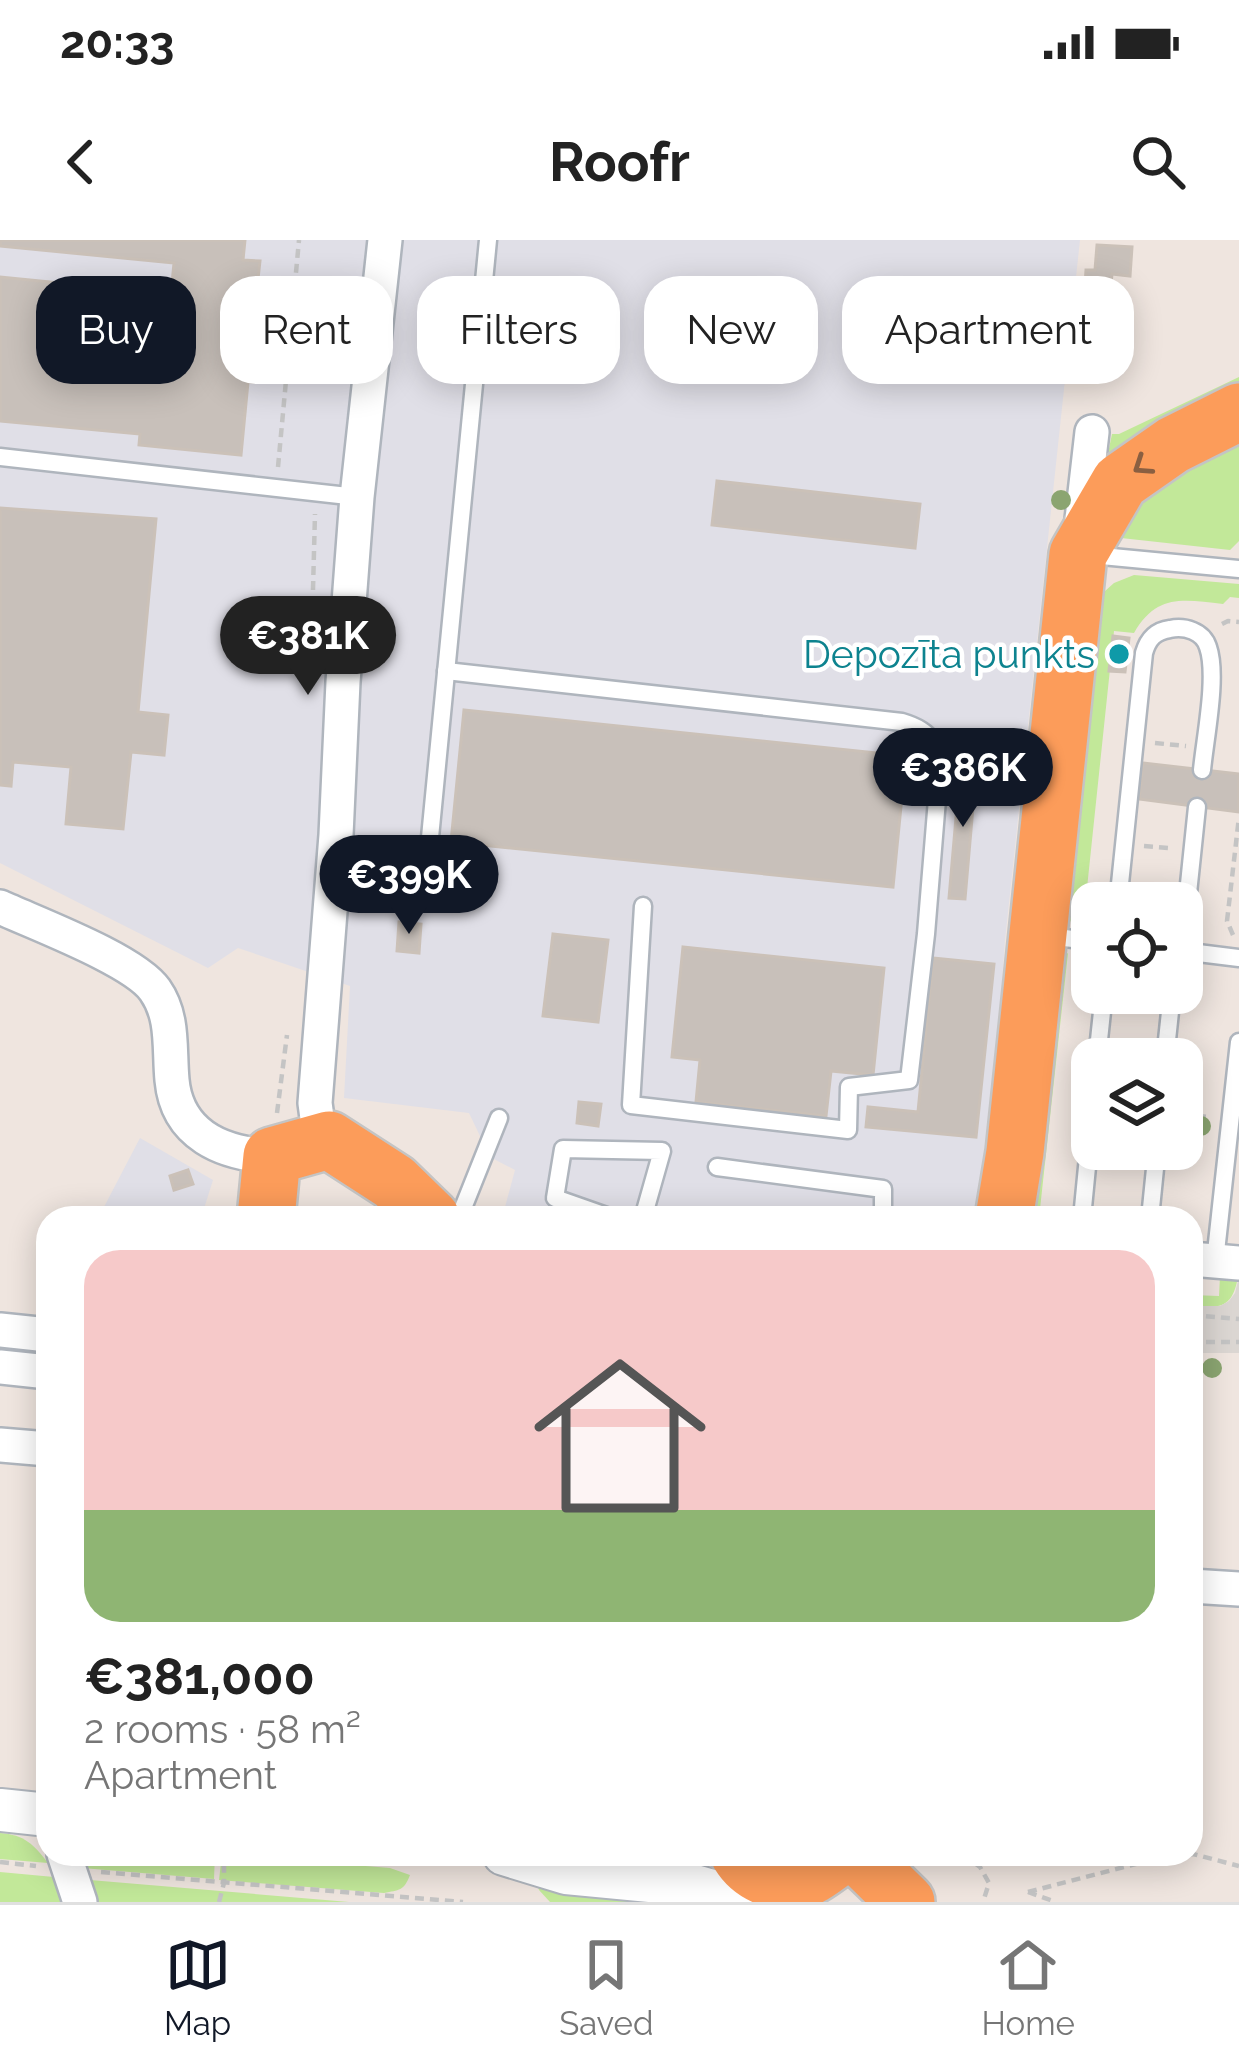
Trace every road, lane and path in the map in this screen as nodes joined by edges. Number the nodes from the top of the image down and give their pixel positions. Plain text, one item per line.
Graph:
1 (299, 240) edge
2 (385, 240) edge
3 (488, 240) edge
4 (1239, 412) edge
5 (1092, 432) dead end
6 (0, 457) edge
7 (276, 486) junction
8 (315, 491) junction
9 (357, 497) junction
10 (1078, 554) junction
11 (1239, 569) edge
12 (446, 671) junction
13 (310, 672) dead end
14 (1202, 770) dead end
15 (1197, 807) dead end
16 (1239, 817) edge
17 (1120, 882) edge
18 (1189, 882) edge
19 (425, 889) dead end
20 (643, 906) dead end
21 (0, 907) edge
22 (1065, 938) edge
23 (1239, 939) edge
24 (1203, 954) edge
25 (1239, 958) edge
26 (289, 1022) dead end
27 (1239, 1042) edge
28 (1236, 1086) edge
29 (499, 1118) dead end
30 (329, 1140) junction
31 (272, 1156) junction
32 (717, 1167) dead end
33 (1087, 1170) edge
34 (1155, 1170) edge
35 (267, 1206) edge
36 (419, 1206) edge
37 (464, 1206) edge
38 (578, 1206) edge
39 (646, 1206) edge
40 (883, 1206) edge
41 (1006, 1206) edge
42 (1083, 1206) edge
43 (1151, 1206) edge
44 (1215, 1261) edge
45 (1203, 1316) edge
46 (1239, 1319) edge
47 (3, 1332) edge
48 (36, 1333) edge
49 (1203, 1342) edge
50 (1239, 1342) edge
51 (0, 1367) edge
52 (36, 1371) edge
53 (0, 1445) edge
54 (36, 1448) edge
55 (1203, 1587) edge
56 (1239, 1589) edge
57 (0, 1810) edge
58 (36, 1814) edge
59 (1203, 1857) edge
60 (36, 1861) edge
61 (0, 1862) edge
62 (68, 1866) edge
63 (102, 1866) edge
64 (224, 1866) edge
65 (543, 1866) edge
66 (667, 1866) edge
67 (979, 1866) edge
68 (1131, 1866) edge
69 (1239, 1866) edge
70 (839, 1872) edge
71 (224, 1883) junction
72 (739, 1884) edge
73 (80, 1902) edge
74 (219, 1902) edge
75 (463, 1902) edge
76 (906, 1902) edge
77 (982, 1902) edge
78 (1056, 1902) edge

1 - 7 path
2 - 9 street
3 - 12 lane
4 -> 10 highway
5 - 10 street
6 - 7 lane
7 - 8 lane
8 - 9 lane
8 - 13 path
9 - 30 street
10 - 11 lane
10 - 22 highway
12 - 19 lane
12 - 20 lane
14 - 17 lane
15 - 18 lane
16 - 23 path
21 - 31 street
22 - 41 highway
24 - 25 lane
26 - 31 path
27 - 28 lane
28 - 44 lane
29 - 37 lane
30 - 31 highway
30 - 36 highway
31 - 35 highway
32 - 40 lane
33 - 42 lane
34 - 43 lane
38 - 39 lane
45 - 46 path
47 - 48 street
49 - 50 path
51 - 52 street
53 - 54 street
55 - 56 street
57 - 58 street
59 - 69 path
60 - 61 path
62 - 73 street
63 - 71 path
64 - 71 path
65 - 72 street
66 - 72 street
67 - 77 path
68 - 78 path
70 - 72 highway
70 - 76 highway
71 - 74 path
71 - 75 path

